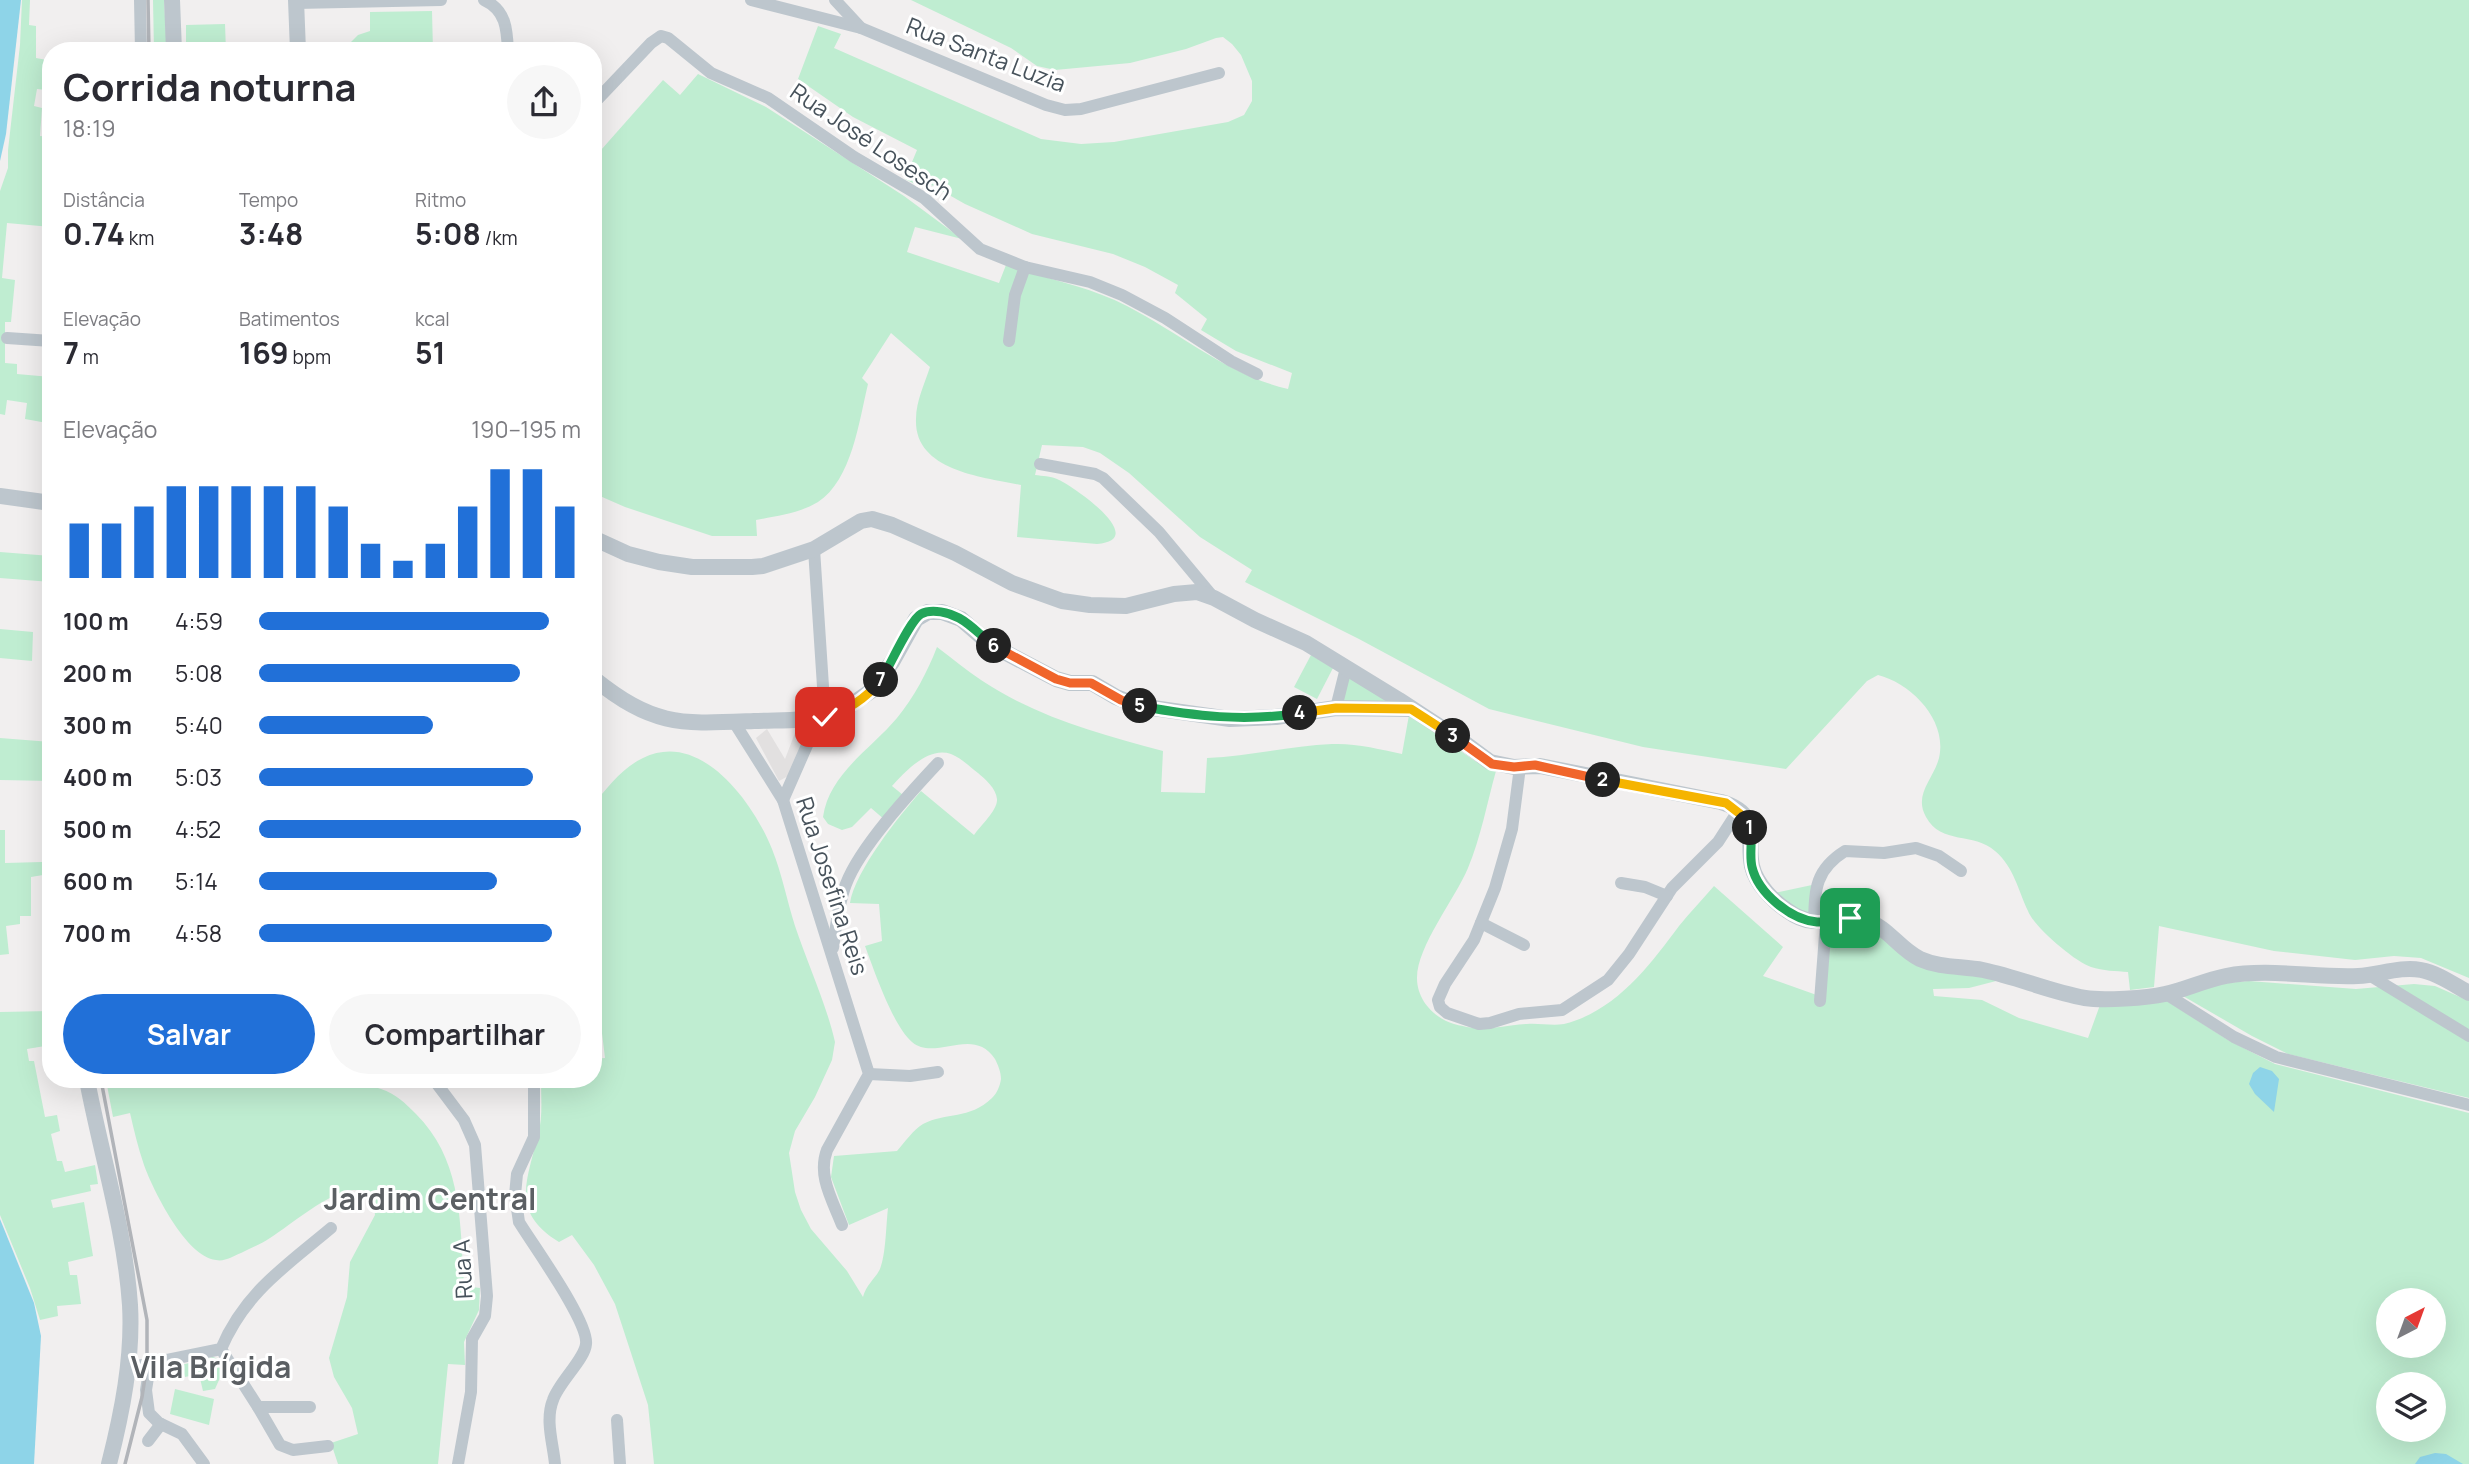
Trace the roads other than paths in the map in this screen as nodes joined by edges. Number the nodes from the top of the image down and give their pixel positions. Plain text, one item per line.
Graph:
1 (141, 0) edge
2 (172, 0) edge
3 (441, 0) edge
4 (484, 0) edge
5 (751, 0) edge
6 (835, 0) edge
7 (296, 1) edge
8 (861, 28) junction
9 (141, 42) edge
10 (174, 42) edge
11 (298, 42) edge
12 (507, 42) edge
13 (1219, 73) dead end
14 (602, 95) edge
15 (1025, 267) junction
16 (6, 338) dead end
17 (42, 340) edge
18 (1009, 341) dead end
19 (1256, 374) dead end
20 (1040, 464) dead end
21 (0, 496) edge
22 (42, 502) edge
23 (602, 542) edge
24 (814, 549) junction
25 (1214, 598) junction
26 (1346, 668) junction
27 (602, 685) edge
28 (1336, 708) junction
29 (1411, 709) junction
30 (822, 717) junction
31 (734, 722) junction
32 (938, 763) dead end
33 (1520, 767) junction
34 (783, 800) junction
35 (1738, 811) junction
36 (1961, 871) dead end
37 (1621, 883) dead end
38 (1667, 896) junction
39 (1820, 922) junction
40 (1481, 923) junction
41 (1524, 945) dead end
42 (832, 952) junction
43 (2369, 975) junction
44 (2469, 993) edge
45 (2160, 995) junction
46 (1820, 1001) dead end
47 (2469, 1036) edge
48 (938, 1072) dead end
49 (869, 1074) junction
50 (89, 1088) edge
51 (440, 1088) edge
52 (534, 1088) edge
53 (2469, 1105) edge
54 (842, 1225) dead end
55 (331, 1227) dead end
56 (220, 1349) junction
57 (150, 1365) junction
58 (128, 1368) junction
59 (258, 1407) junction
60 (310, 1407) dead end
61 (617, 1420) dead end
62 (161, 1424) junction
63 (148, 1441) dead end
64 (328, 1446) dead end
65 (109, 1464) edge
66 (204, 1464) edge
67 (458, 1464) edge
68 (555, 1464) edge
69 (620, 1464) edge

1 - 9 street
2 - 10 street
3 - 7 street
4 - 12 street
5 - 8 street, Rua Santa Luzia
6 - 8 street
7 - 11 street
8 - 13 street, Rua Santa Luzia
14 - 15 street, Rua José Losesch
15 - 18 street
15 - 19 street, Rua José Losesch
16 - 17 street
20 - 25 street
21 - 22 street
23 - 24 street
24 - 25 street
24 - 30 street
25 - 26 street
26 - 28 street
26 - 29 street
27 - 31 street
28 - 29 street
28 - 30 street
29 - 33 street
30 - 31 street
30 - 34 street
31 - 34 street, Rua Josefina Reis
32 - 42 street
33 - 35 street
33 - 40 street
34 - 42 street, Rua Josefina Reis
35 - 38 street
35 - 39 street
36 - 39 street
37 - 38 street
38 - 40 street
39 - 45 street
39 - 46 street
40 - 41 street
42 - 49 street, Rua Josefina Reis
43 - 44 street
43 - 45 street
43 - 47 street
45 - 53 street
48 - 49 street
49 - 54 street
50 - 58 street
51 - 67 street, Rua A
52 - 68 street
55 - 56 street
56 - 57 street
56 - 59 street
57 - 58 street
57 - 62 street
58 - 65 street
59 - 60 street
59 - 64 street
61 - 69 street
62 - 63 street
62 - 66 street

